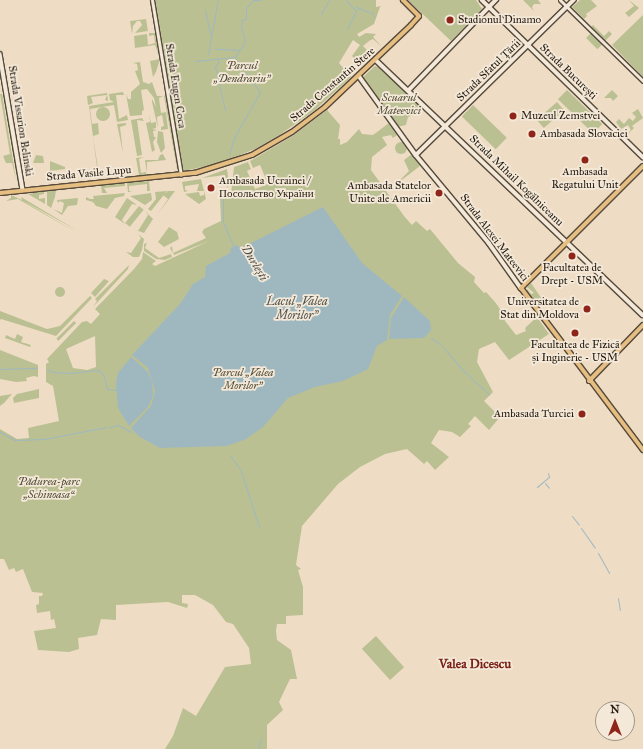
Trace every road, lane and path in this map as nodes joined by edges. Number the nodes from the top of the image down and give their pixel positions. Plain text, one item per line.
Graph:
1 (152, 0) edge
2 (403, 0) edge
3 (482, 0) edge
4 (496, 0) edge
5 (560, 0) edge
6 (574, 0) edge
7 (567, 6) junction
8 (489, 7) junction
9 (528, 46) junction
10 (0, 54) edge
11 (376, 60) junction
12 (359, 76) junction
13 (643, 81) edge
14 (408, 91) junction
15 (445, 127) junction
16 (416, 155) junction
17 (643, 157) edge
18 (643, 166) edge
19 (181, 175) junction
20 (22, 190) junction
21 (0, 193) edge
22 (566, 242) junction
23 (521, 288) junction
24 (643, 315) edge
25 (643, 325) edge
26 (589, 381) junction
27 (643, 450) edge

1 - 19 street, Strada Eugen Coca
2 - 11 main road, Strada Constantin Stere
3 - 8 main road, Strada București
4 - 8 main road
5 - 7 street
6 - 7 main road, Strada Sfatul Țării
7 - 9 main road, Strada Sfatul Țării
7 - 13 street
8 - 9 main road, Strada București
8 - 14 main road
9 - 15 main road, Strada Sfatul Țării
9 - 17 main road, Strada București
10 - 20 main road, Strada Vissarion Belinski
11 - 12 main road, Strada Constantin Stere
11 - 14 main road, Strada Mihail Kogălniceanu
12 - 16 main road, Strada Alexei Mateevici
12 - 19 main road, Strada Constantin Stere
14 - 15 main road, Strada Mihail Kogălniceanu
15 - 16 main road, Strada Sfatul Țării
15 - 22 main road, Strada Mihail Kogălniceanu
16 - 23 main road, Strada Alexei Mateevici
18 - 22 main road
19 - 20 main road, Strada Vasile Lupu
20 - 21 main road, Strada Vasile Lupu
22 - 23 main road
22 - 24 main road, Strada Mihail Kogălniceanu
23 - 26 main road, Strada Alexei Mateevici
25 - 26 main road
26 - 27 main road, Strada Alexei Mateevici

